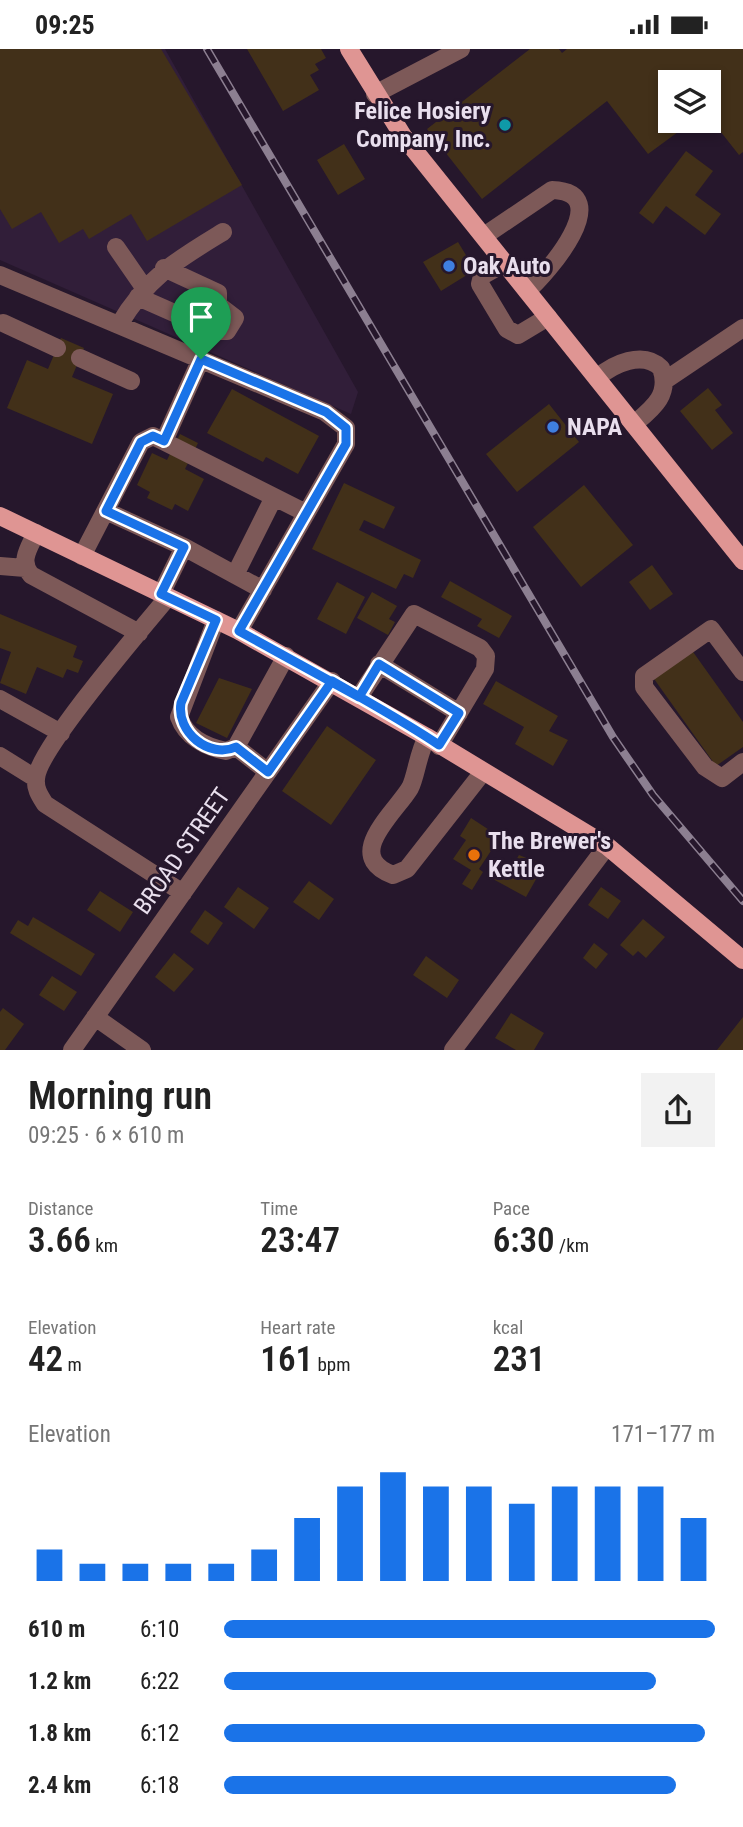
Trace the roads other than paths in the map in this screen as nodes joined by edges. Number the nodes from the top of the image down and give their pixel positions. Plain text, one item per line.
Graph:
1 (349, 49) edge
2 (461, 49) edge
3 (375, 94) junction
4 (223, 232) dead end
5 (484, 236) junction
6 (116, 247) dead end
7 (505, 263) junction
8 (164, 268) junction
9 (0, 275) edge
10 (527, 291) junction
11 (141, 293) junction
12 (548, 317) junction
13 (3, 323) dead end
14 (119, 325) junction
15 (743, 328) edge
16 (57, 348) dead end
17 (80, 358) dead end
18 (201, 359) junction
19 (597, 378) junction
20 (131, 381) dead end
21 (664, 381) junction
22 (634, 424) junction
23 (164, 441) junction
24 (274, 497) junction
25 (106, 511) junction
26 (306, 513) junction
27 (0, 516) edge
28 (36, 533) junction
29 (184, 547) junction
30 (82, 556) junction
31 (743, 561) edge
32 (25, 568) junction
33 (1, 570) edge
34 (235, 575) junction
35 (263, 590) junction
36 (165, 595) junction
37 (216, 620) junction
38 (239, 631) junction
39 (139, 633) junction
40 (286, 656) junction
41 (379, 664) junction
42 (743, 672) edge
43 (332, 681) junction
44 (359, 697) junction
45 (0, 699) edge
46 (459, 713) junction
47 (61, 733) junction
48 (433, 741) junction
49 (236, 747) junction
50 (0, 756) edge
51 (743, 762) edge
52 (268, 772) junction
53 (483, 772) junction
54 (36, 778) junction
55 (607, 846) junction
56 (183, 893) junction
57 (743, 960) edge
58 (95, 1017) junction
59 (72, 1050) edge
60 (142, 1050) edge
61 (453, 1050) edge

1 - 3 main road
2 - 3 street
3 - 5 main road
4 - 8 street
5 - 7 main road
5 - 10 street
6 - 11 street
7 - 10 main road
7 - 12 street
8 - 11 street
8 - 11 street
9 - 14 street
10 - 12 main road
11 - 14 street
12 - 19 main road
13 - 16 street
14 - 18 street
15 - 21 street
17 - 20 street
18 - 23 street
18 - 26 street
19 - 21 street
19 - 22 main road
21 - 22 street
22 - 31 main road
23 - 24 street
23 - 25 street
24 - 26 street
24 - 34 street
25 - 29 street
25 - 30 street
26 - 35 street
27 - 28 main road
28 - 30 main road
28 - 32 street
29 - 34 street
29 - 36 street
30 - 36 main road
32 - 33 street
32 - 39 street
34 - 35 street
35 - 38 street
36 - 37 main road
36 - 39 street
37 - 38 main road
37 - 49 street
38 - 40 main road
39 - 47 street
40 - 43 main road
40 - 49 street
41 - 44 street
41 - 46 street
41 - 46 street
42 - 51 street
43 - 44 main road
43 - 52 street, BROAD STREET
44 - 48 main road
45 - 47 street
46 - 48 street
47 - 54 street
48 - 53 main road
48 - 53 street
49 - 52 street
50 - 54 street
52 - 56 street, BROAD STREET
53 - 55 main road
54 - 56 street
55 - 57 main road
55 - 61 street
56 - 58 street, BROAD STREET
58 - 59 street, BROAD STREET
58 - 60 street

